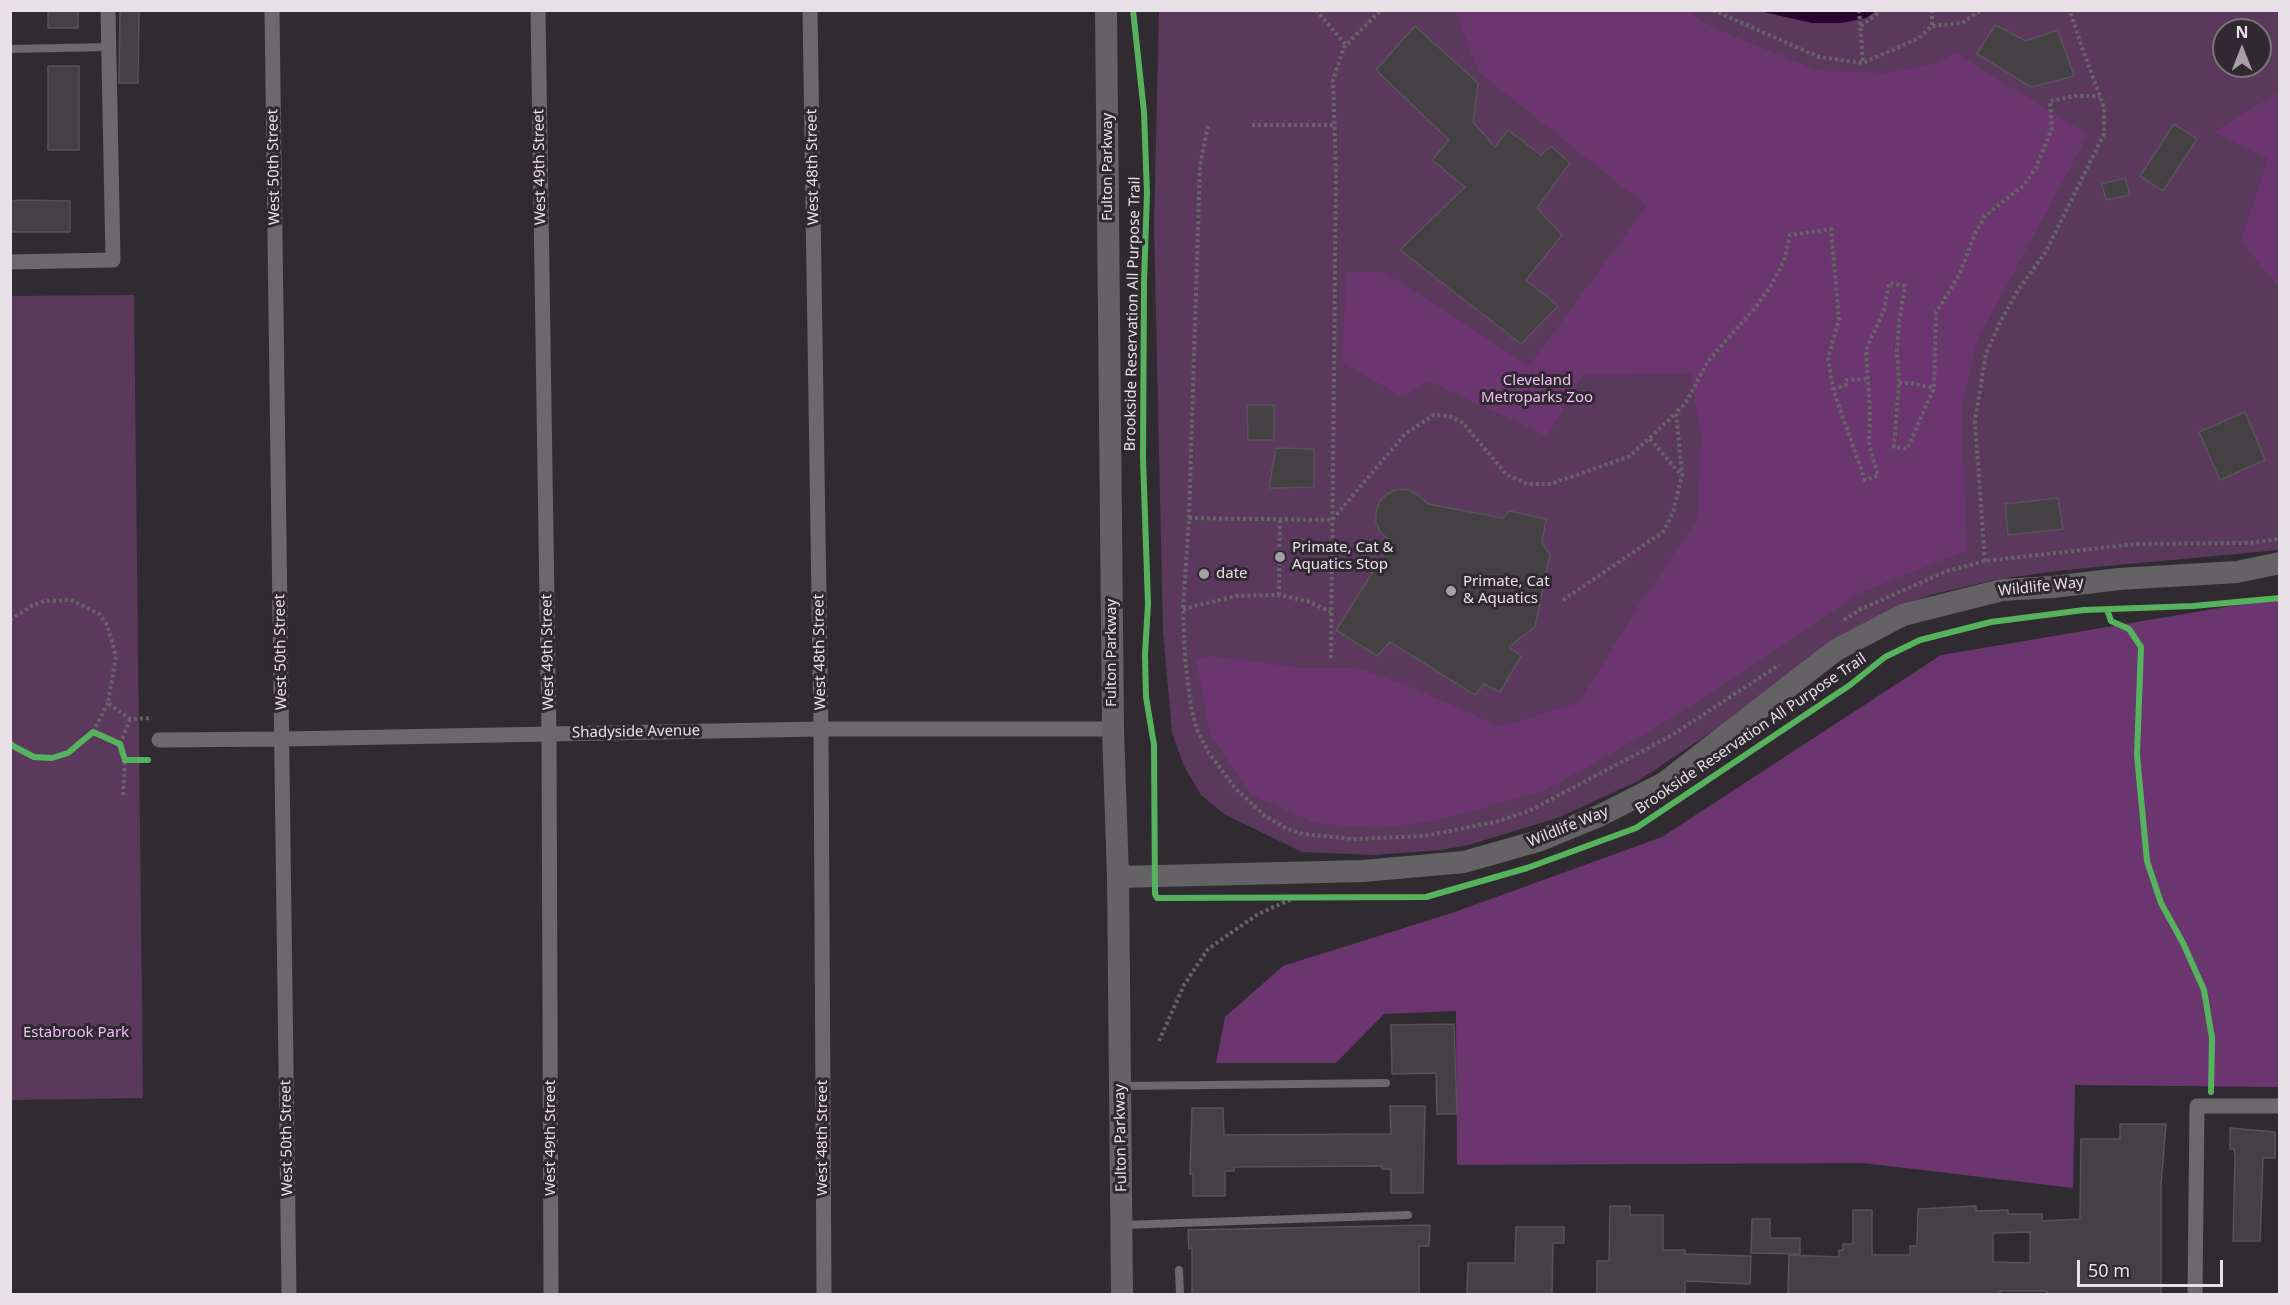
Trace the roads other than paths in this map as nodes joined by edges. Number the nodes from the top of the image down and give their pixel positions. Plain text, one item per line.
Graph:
1 (108, 10) edge
2 (272, 10) edge
3 (538, 10) edge
4 (810, 10) edge
5 (1106, 10) edge
6 (108, 47) junction
7 (10, 49) edge
8 (10, 262) edge
9 (2280, 563) edge
10 (821, 729) junction
11 (1113, 729) junction
12 (549, 734) junction
13 (282, 739) junction
14 (159, 740) dead end
15 (1118, 877) junction
16 (1386, 1083) dead end
17 (1120, 1086) junction
18 (2280, 1106) edge
19 (1408, 1215) dead end
20 (1122, 1225) junction
21 (1179, 1270) dead end
22 (290, 1294) edge
23 (551, 1294) edge
24 (824, 1294) edge
25 (1122, 1294) edge
26 (1180, 1294) edge
27 (2195, 1294) edge

1 - 6 street
2 - 13 street, West 50th Street
3 - 12 street, West 49th Street
4 - 10 street, West 48th Street
5 - 11 street, Fulton Parkway
6 - 7 lane
6 - 8 street
9 - 15 street, Wildlife Way
10 - 11 street, Shadyside Avenue
10 - 12 street, Shadyside Avenue
10 - 24 street, West 48th Street
11 - 15 street, Fulton Parkway
12 - 13 street, Shadyside Avenue
12 - 23 street, West 49th Street
13 - 14 street, Shadyside Avenue
13 - 22 street, West 50th Street
15 - 17 street, Fulton Parkway
16 - 17 lane
17 - 20 street, Fulton Parkway
18 - 27 street
19 - 20 lane
20 - 25 street, Fulton Parkway
21 - 26 lane

